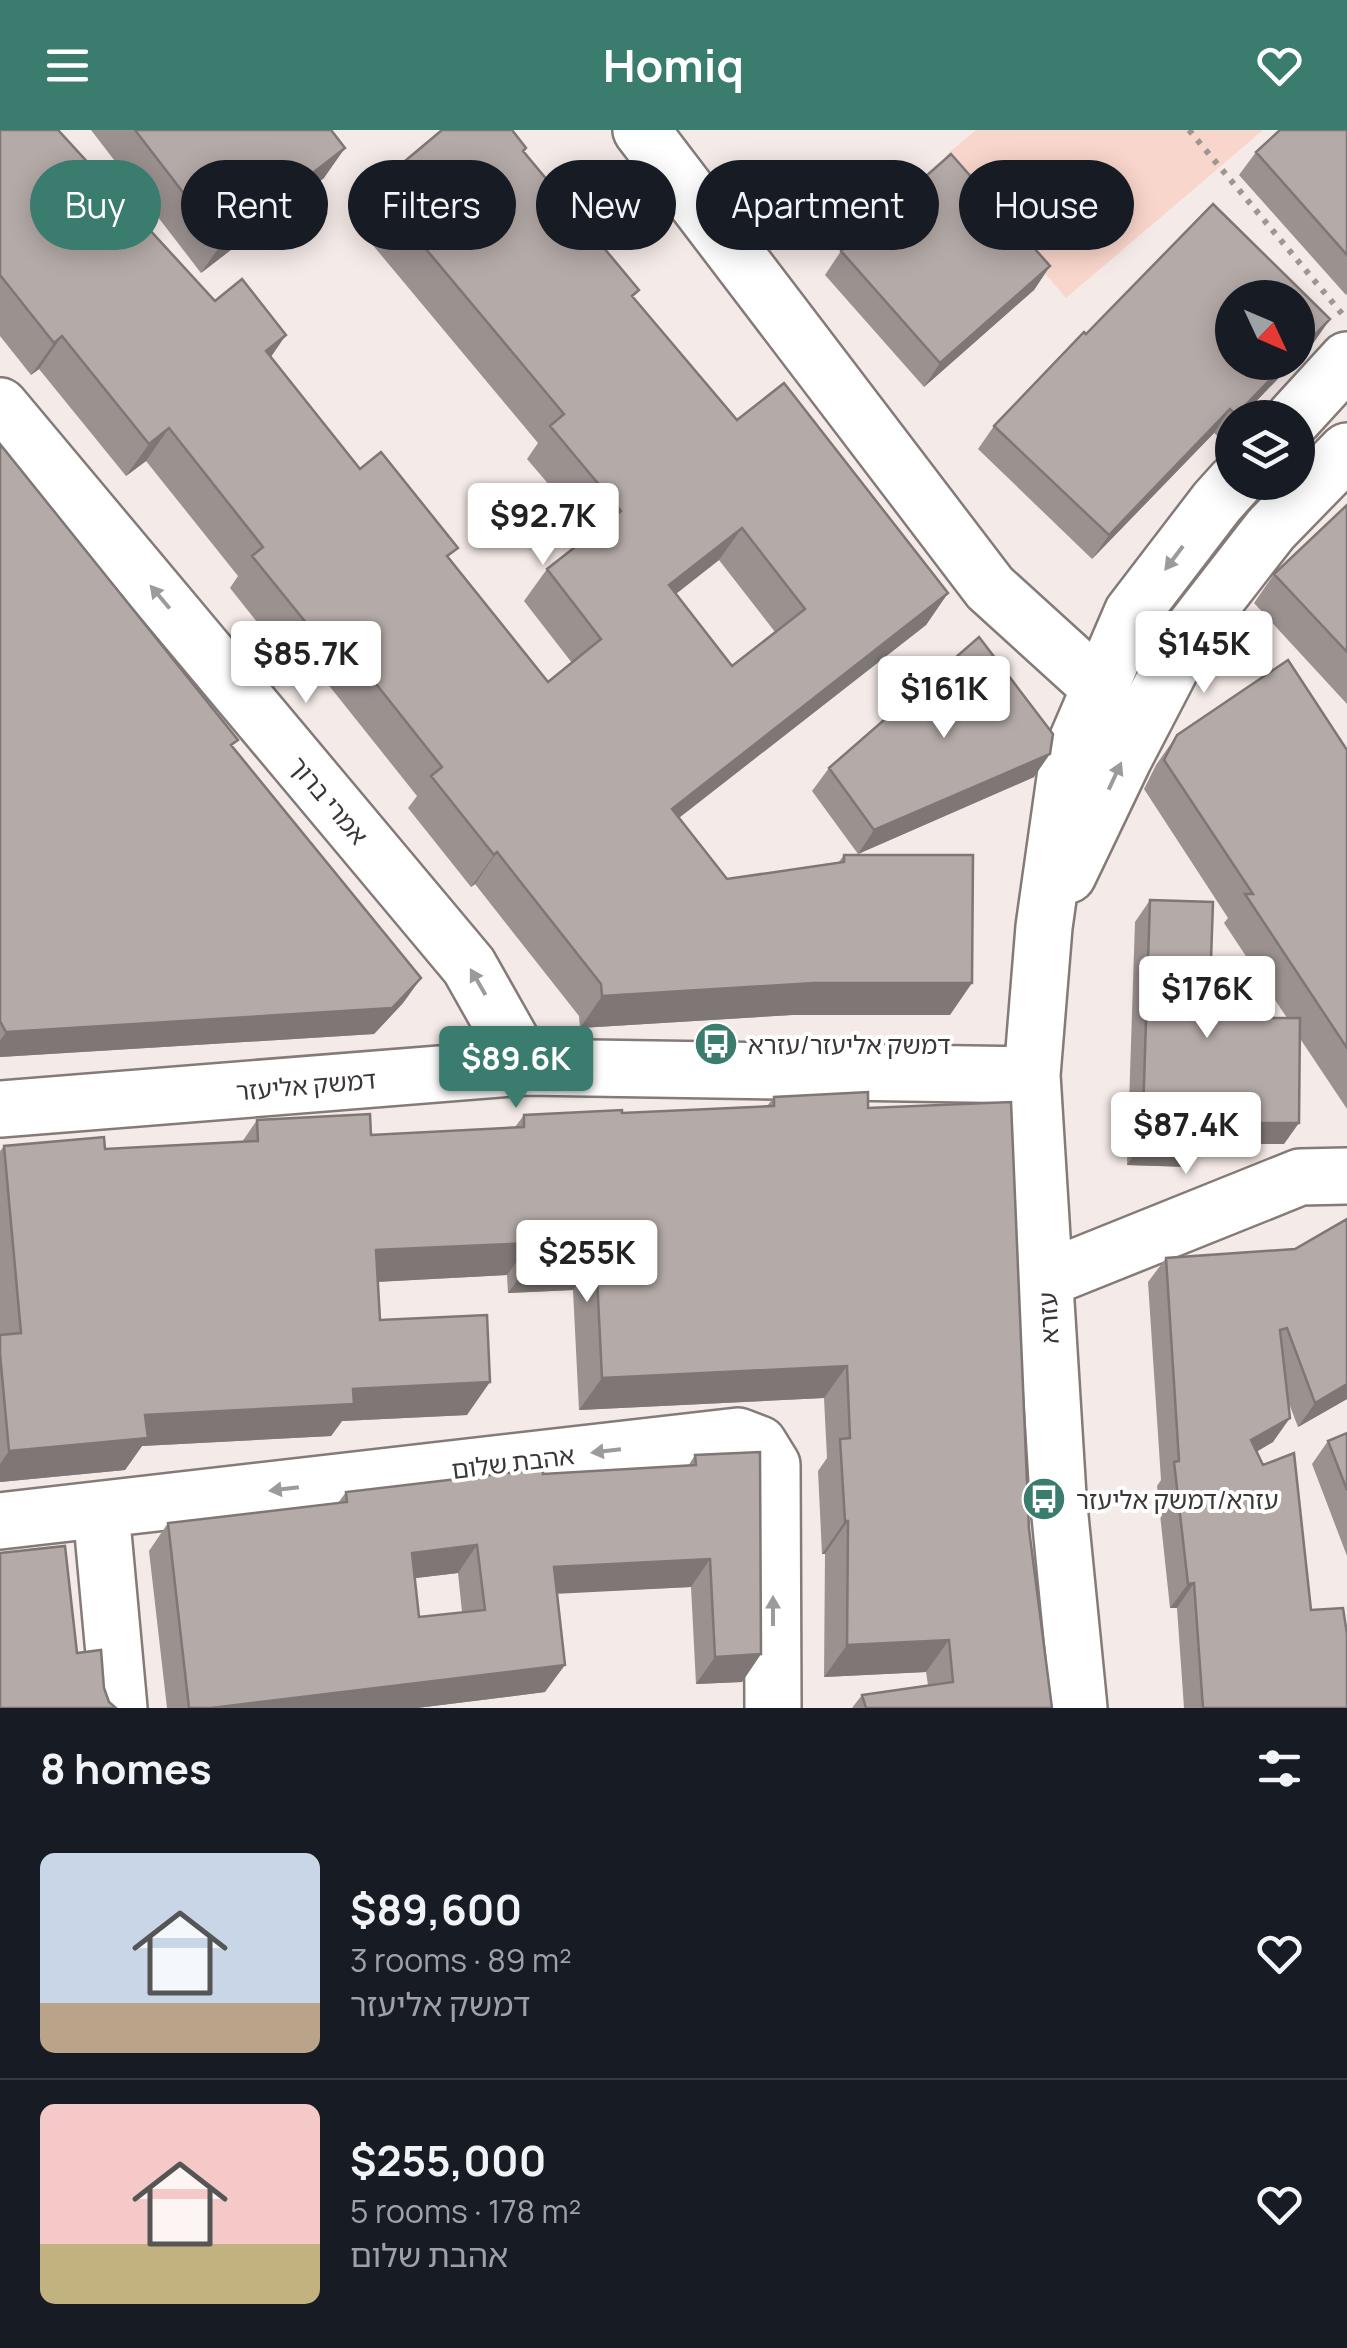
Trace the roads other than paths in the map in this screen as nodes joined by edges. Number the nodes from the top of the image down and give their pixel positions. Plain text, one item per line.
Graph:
1 (641, 130) edge
2 (1347, 360) edge
3 (1310, 400) edge
4 (0, 406) edge
5 (1347, 451) edge
6 (1219, 500) edge
7 (1100, 688) junction
8 (1044, 927) junction
9 (526, 1067) junction
10 (1032, 1075) junction
11 (0, 1109) edge
12 (1347, 1176) edge
13 (1046, 1279) junction
14 (101, 1511) junction
15 (0, 1521) edge
16 (119, 1708) edge
17 (773, 1708) edge
18 (1079, 1708) edge

1 - 7 street
2 - 3 street
9 -> 4 street, אמרי ברוך
8 -> 5 street, עזרא
6 -> 7 street, עזרא
7 - 8 street, עזרא
8 - 10 street, עזרא
9 - 10 street, דמשק אליעזר
9 - 11 street, דמשק אליעזר
10 - 13 street, עזרא
12 - 13 street
13 - 18 street, עזרא
14 - 15 street, אהבת שלום
14 - 16 street
17 -> 14 street, אהבת שלום

